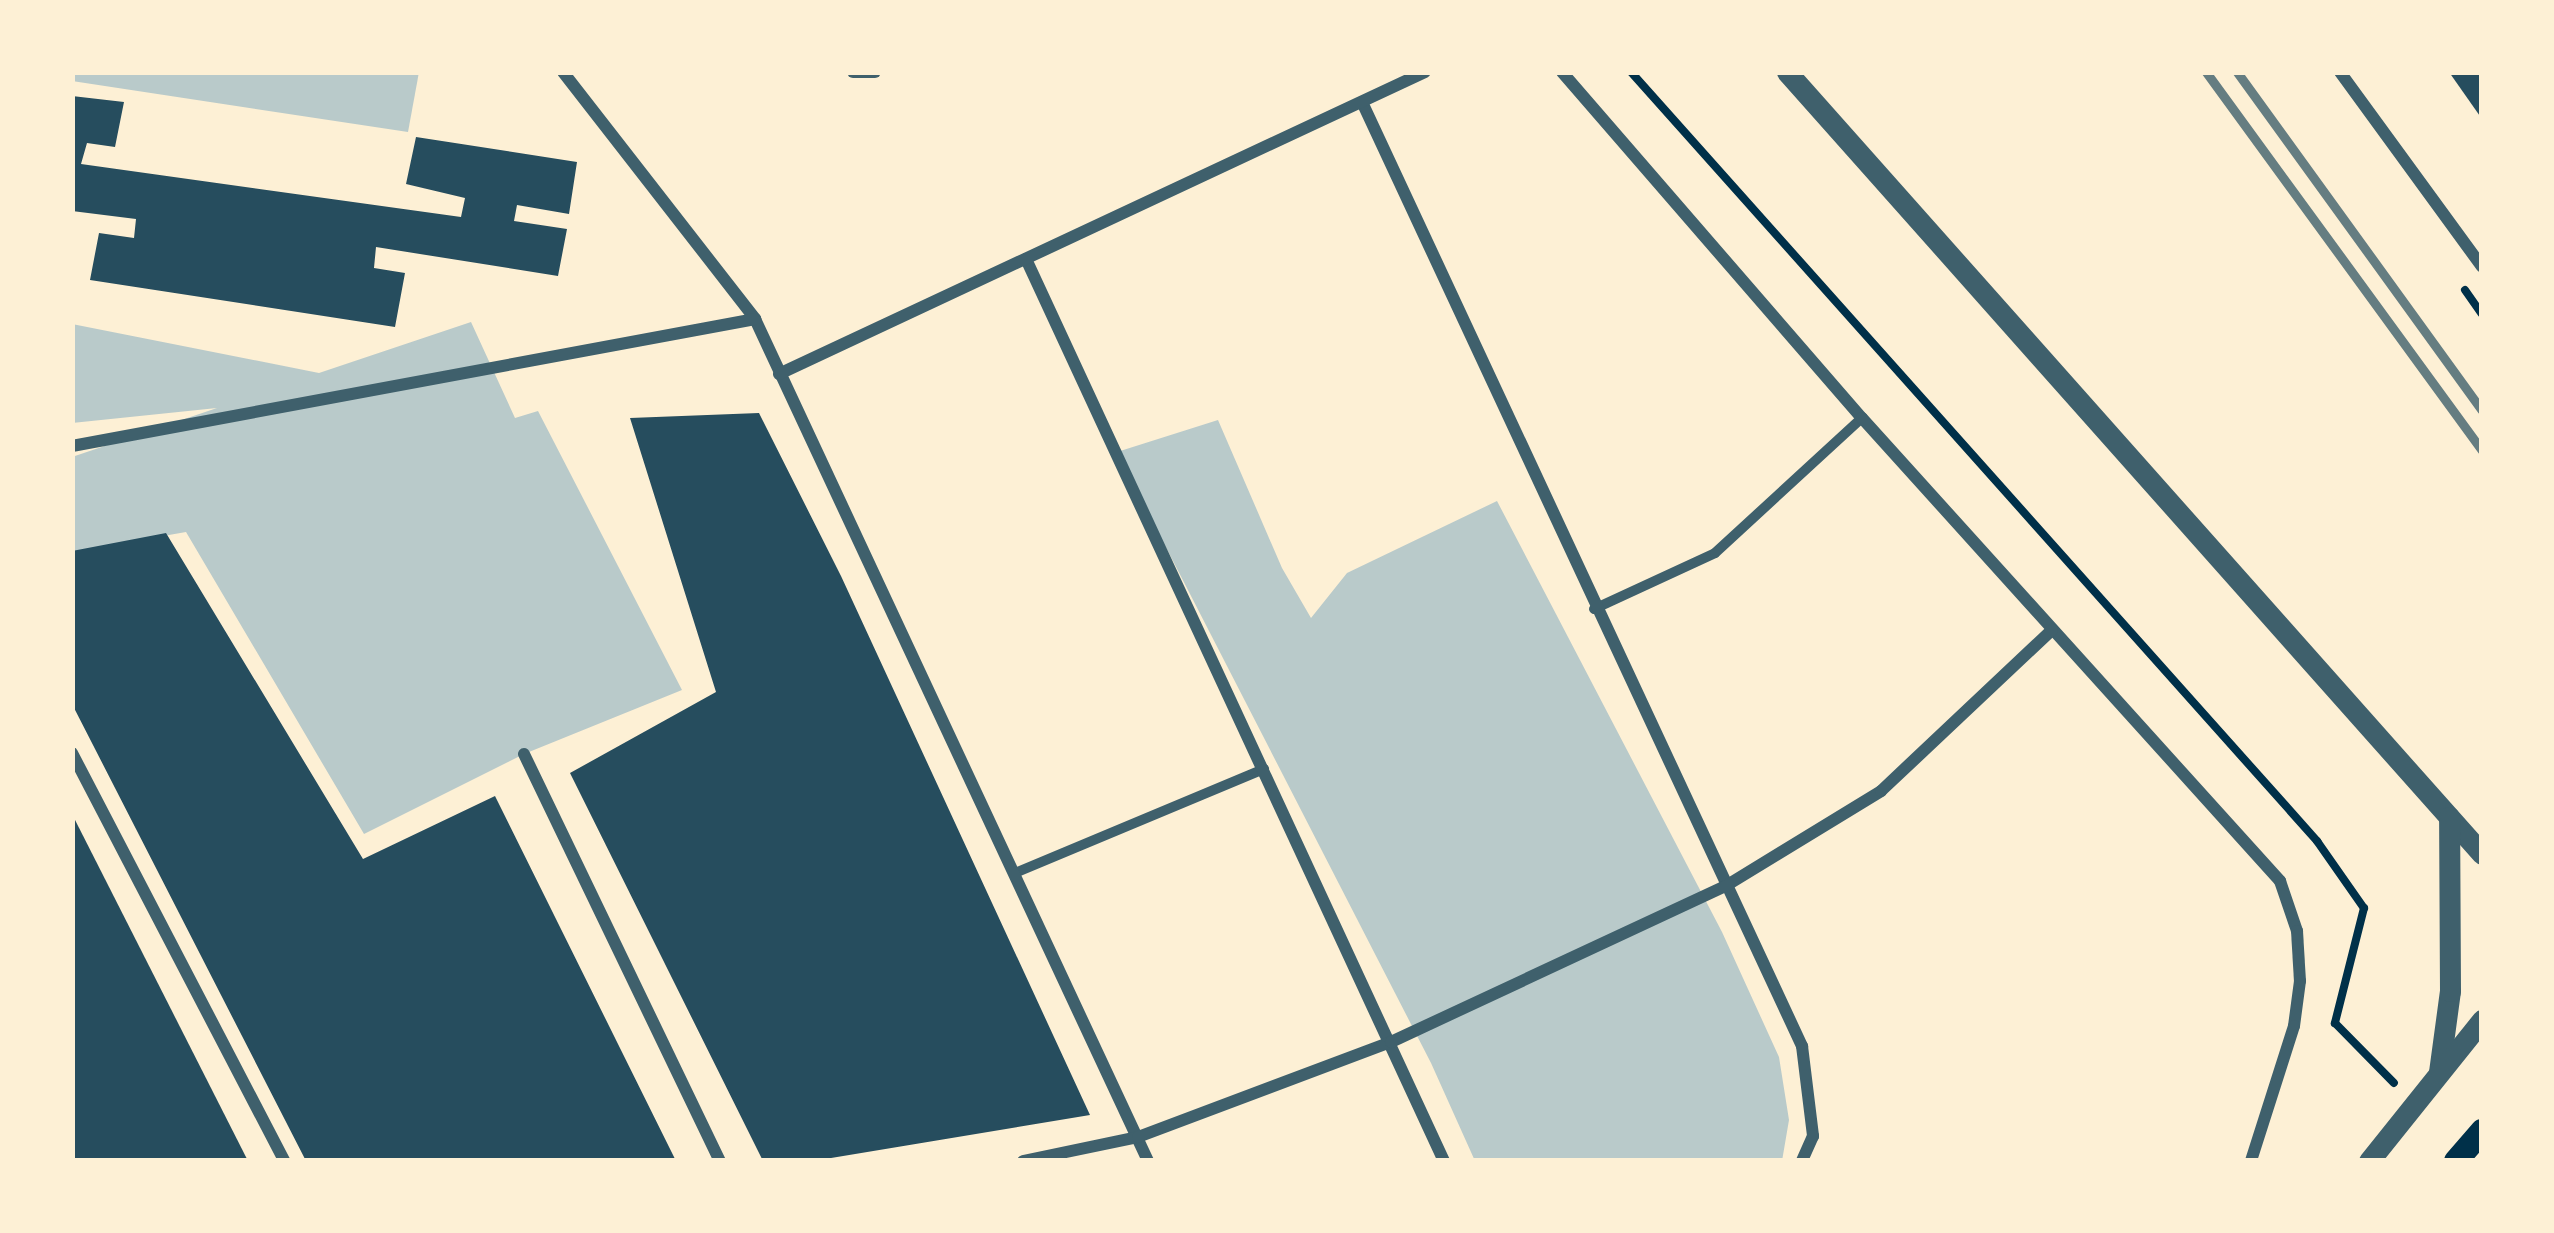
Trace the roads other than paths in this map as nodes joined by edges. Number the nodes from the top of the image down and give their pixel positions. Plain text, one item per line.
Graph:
1 (563, 72) edge
2 (874, 72) edge
3 (1425, 72) edge
4 (1562, 72) edge
5 (1787, 72) edge
6 (2340, 72) edge
7 (856, 74) edge
8 (1362, 103) junction
9 (1026, 259) junction
10 (2482, 267) edge
11 (754, 319) junction
12 (779, 374) junction
13 (1862, 418) junction
14 (72, 446) edge
15 (1594, 609) junction
16 (2051, 630) junction
17 (72, 753) edge
18 (524, 754) dead end
19 (1264, 769) junction
20 (2450, 817) junction
21 (2482, 854) edge
22 (1016, 873) junction
23 (1724, 887) junction
24 (2482, 1020) edge
25 (1391, 1042) junction
26 (2439, 1072) junction
27 (2482, 1131) edge
28 (1138, 1137) junction
29 (284, 1161) edge
30 (720, 1161) edge
31 (1023, 1161) edge
32 (1148, 1161) edge
33 (1444, 1161) edge
34 (1802, 1161) edge
35 (2251, 1161) edge
36 (2369, 1161) edge
37 (2456, 1161) edge

1 - 11 street
2 - 7 street
3 - 8 street
4 - 13 street
5 - 20 street
6 - 10 street
8 - 9 street
8 - 15 street
9 - 12 street
9 - 19 street
11 - 12 street
11 - 14 street
12 - 22 street
13 - 15 street
13 - 16 street
15 - 23 street
16 - 23 street
16 - 35 street
17 - 29 street
18 - 30 street
19 - 22 street
19 - 25 street
20 - 21 street
20 - 26 street
22 - 28 street
23 - 25 street
23 - 34 street
24 - 26 street
25 - 28 street
25 - 33 street
26 - 36 street
27 - 37 main road
28 - 31 street
28 - 32 street

